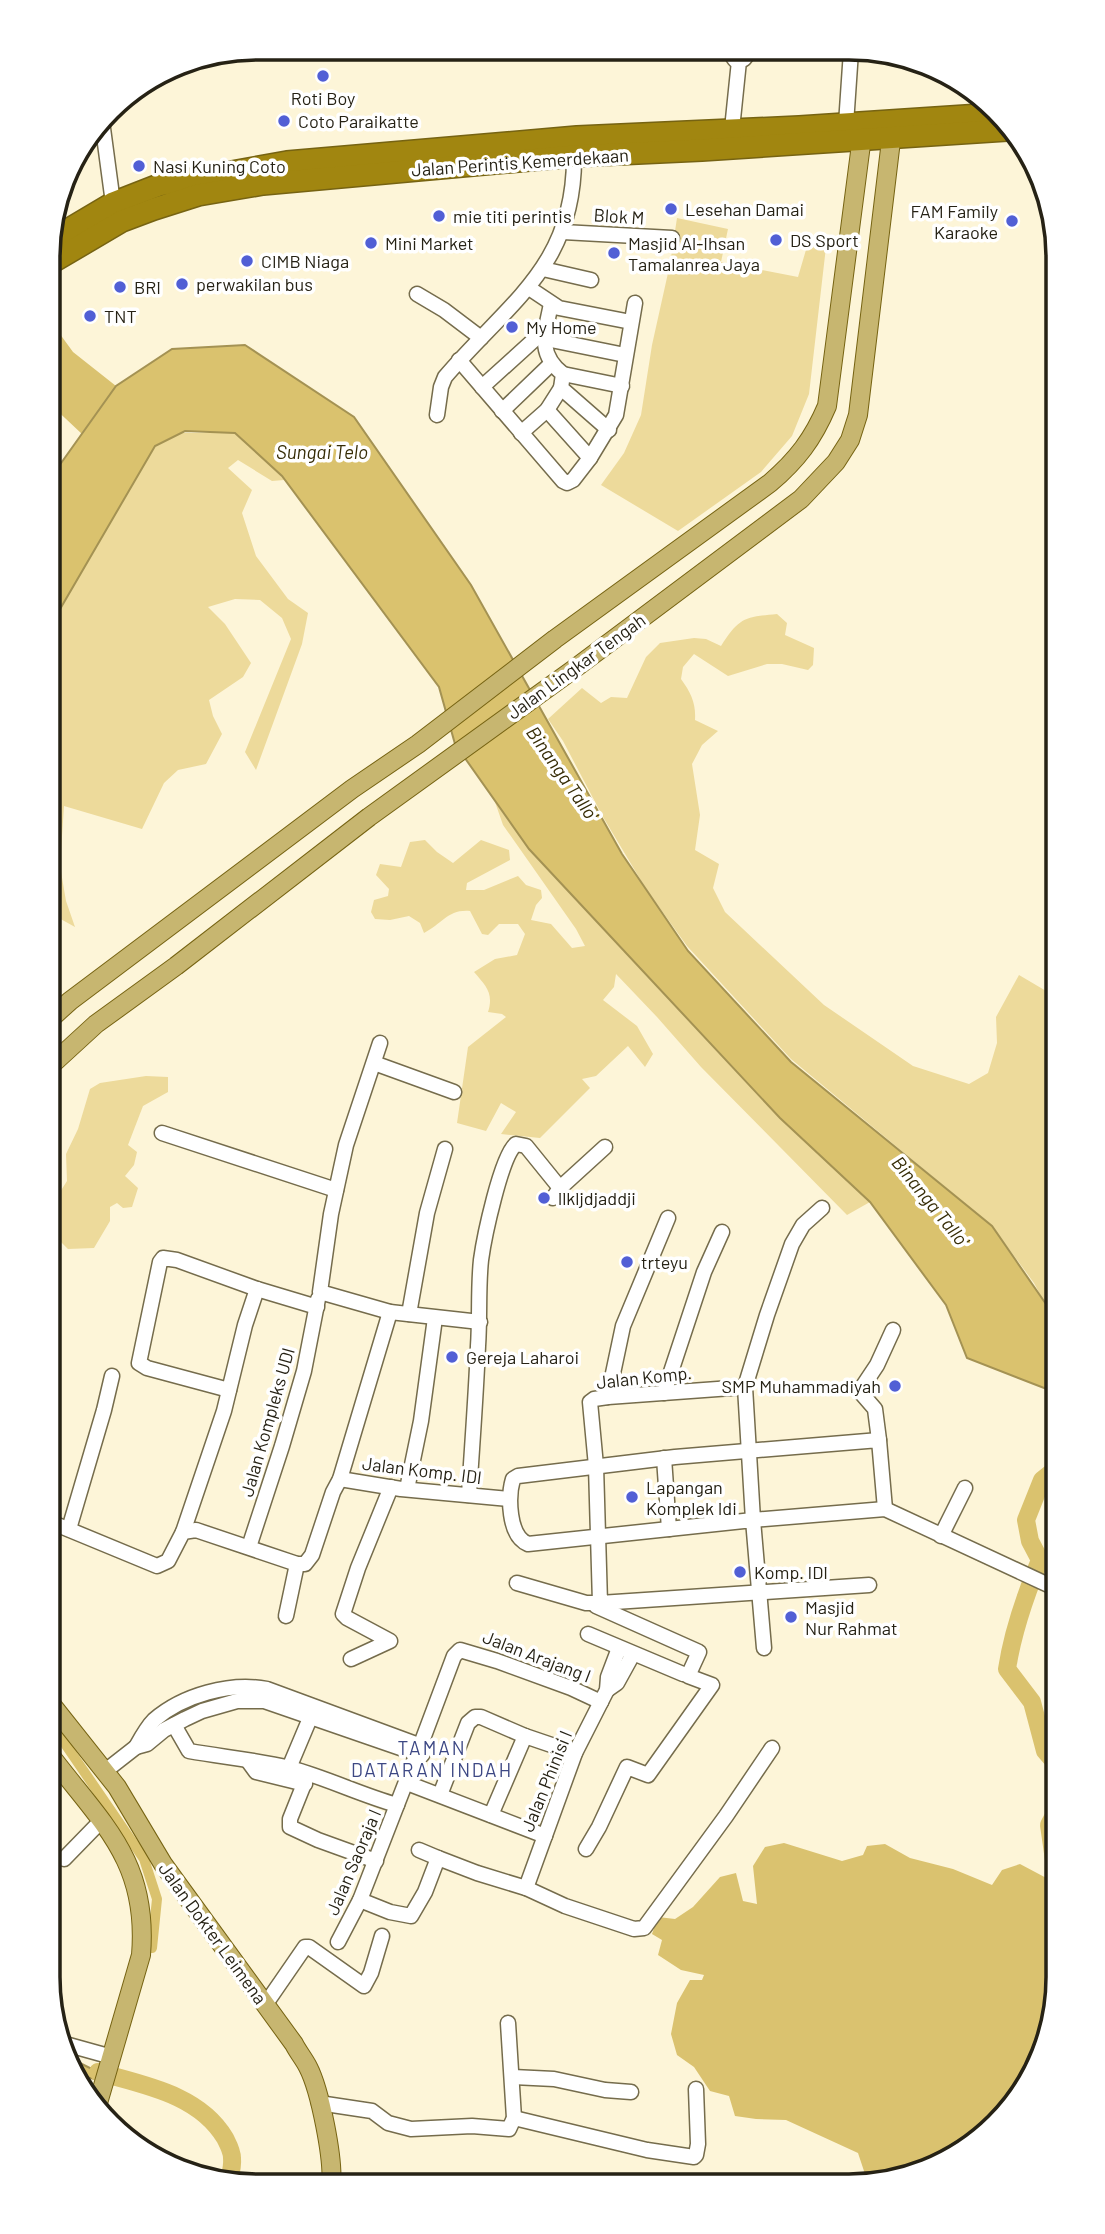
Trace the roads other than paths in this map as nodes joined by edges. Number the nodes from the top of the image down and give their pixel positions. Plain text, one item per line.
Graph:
1 (735, 60) edge
2 (852, 60) edge
3 (739, 61) joint
4 (986, 116) edge
5 (732, 129) junction
6 (857, 129) junction
7 (893, 129) junction
8 (999, 130) edge
9 (104, 133) edge
10 (573, 156) junction
11 (113, 203) junction
12 (563, 232) junction
13 (61, 234) edge
14 (672, 238) dead end
15 (60, 258) edge
16 (543, 269) junction
17 (591, 280) dead end
18 (529, 288) junction
19 (417, 294) dead end
20 (635, 303) dead end
21 (551, 304) junction
22 (631, 323) junction
23 (546, 334) junction
24 (481, 338) junction
25 (625, 355) junction
26 (459, 360) junction
27 (551, 364) junction
28 (585, 378) junction
29 (562, 381) junction
30 (622, 386) junction
31 (482, 387) junction
32 (581, 403) junction
33 (547, 410) junction
34 (502, 411) junction
35 (437, 415) dead end
36 (609, 430) junction
37 (521, 433) junction
38 (590, 458) junction
39 (60, 1010) edge
40 (380, 1043) dead end
41 (60, 1057) edge
42 (374, 1063) junction
43 (454, 1092) dead end
44 (162, 1133) dead end
45 (606, 1147) dead end
46 (445, 1149) dead end
47 (336, 1190) junction
48 (822, 1208) dead end
49 (668, 1218) dead end
50 (722, 1233) dead end
51 (257, 1289) junction
52 (320, 1292) junction
53 (317, 1307) junction
54 (390, 1312) junction
55 (409, 1314) junction
56 (435, 1318) junction
57 (480, 1322) junction
58 (893, 1330) dead end
59 (112, 1376) dead end
60 (744, 1388) junction
61 (229, 1390) junction
62 (664, 1393) junction
63 (608, 1397) junction
64 (879, 1440) junction
65 (750, 1450) junction
66 (664, 1458) junction
67 (596, 1466) junction
68 (341, 1479) junction
69 (399, 1488) junction
70 (965, 1488) dead end
71 (468, 1495) junction
72 (509, 1499) junction
73 (885, 1509) junction
74 (753, 1520) junction
75 (60, 1526) edge
76 (69, 1529) junction
77 (669, 1529) junction
78 (183, 1532) junction
79 (942, 1536) junction
80 (599, 1537) junction
81 (249, 1547) junction
82 (297, 1564) junction
83 (517, 1583) dead end
84 (1045, 1583) edge
85 (869, 1585) dead end
86 (760, 1592) junction
87 (595, 1603) junction
88 (286, 1616) dead end
89 (588, 1634) dead end
90 (619, 1648) junction
91 (764, 1648) dead end
92 (458, 1652) joint
93 (633, 1654) junction
94 (351, 1659) dead end
95 (683, 1674) dead end
96 (260, 1694) junction
97 (604, 1696) junction
98 (312, 1712) junction
99 (60, 1715) edge
100 (174, 1725) junction
101 (525, 1736) junction
102 (136, 1747) junction
103 (772, 1748) dead end
104 (416, 1749) junction
105 (575, 1753) junction
106 (248, 1761) junction
107 (60, 1768) edge
108 (289, 1768) junction
109 (104, 1772) junction
110 (306, 1779) junction
111 (407, 1783) junction
112 (440, 1795) junction
113 (127, 1804) junction
114 (397, 1805) junction
115 (491, 1815) junction
116 (101, 1821) junction
117 (545, 1836) junction
118 (586, 1849) dead end
119 (419, 1850) dead end
120 (438, 1858) junction
121 (64, 1859) dead end
122 (376, 1861) junction
123 (526, 1888) junction
124 (360, 1900) junction
125 (382, 1936) dead end
126 (338, 1942) dead end
127 (265, 2005) junction
128 (508, 2023) dead end
129 (72, 2046) edge
130 (112, 2057) junction
131 (513, 2077) junction
132 (696, 2089) dead end
133 (96, 2091) edge
134 (631, 2092) dead end
135 (319, 2103) junction
136 (514, 2118) junction
137 (332, 2174) edge

1 - 3 street
2 - 6 street
3 - 5 street
4 - 7 highway, Jalan Perintis Kemerdekaan
5 - 6 highway, Jalan Perintis Kemerdekaan
5 - 11 highway, Jalan Perintis Kemerdekaan
6 - 7 highway, Jalan Perintis Kemerdekaan
6 - 10 highway, Jalan Perintis Kemerdekaan
6 - 39 main road, Jalan Lingkar Tengah
7 - 8 highway, Jalan Perintis Kemerdekaan
7 - 41 main road, Jalan Lingkar Tengah
9 - 11 street
10 - 12 street
10 - 15 highway, Jalan Perintis Kemerdekaan
11 - 13 highway, Jalan Perintis Kemerdekaan
12 - 14 street, Blok M
12 - 16 street
16 - 17 street
16 - 18 street
18 - 21 street
18 - 24 street
19 - 24 street
20 - 22 street
21 - 22 street
21 - 23 street
22 - 25 street
23 - 25 street
23 - 27 street
23 - 31 street
24 - 26 street
25 - 30 street
26 - 31 street
26 - 35 street
27 - 29 street
27 - 34 street
28 - 29 street
28 - 30 street
28 - 32 street
29 - 32 street
29 - 33 street
30 - 36 street
31 - 34 street
32 - 36 street
33 - 37 street
33 - 38 street
34 - 37 street
36 - 38 street
37 - 38 street
40 - 42 street, Jalan Kompleks UDI
42 - 43 street
42 - 47 street, Jalan Kompleks UDI
44 - 47 street
45 - 57 street
46 - 55 street
47 - 52 street, Jalan Kompleks UDI
48 - 60 street
49 - 63 street
50 - 62 street
51 - 53 street
51 - 61 street
51 - 61 street
52 - 53 street, Jalan Kompleks UDI
52 - 54 street
53 - 81 street, Jalan Kompleks UDI
54 - 55 street
54 - 68 street
55 - 56 street
56 - 57 street
56 - 69 street
57 - 71 street
58 - 64 street
59 - 76 street
60 - 62 street, Jalan Komp.
60 - 65 street
61 - 78 street
62 - 63 street, Jalan Komp.
63 - 67 street, Jalan Komp.
64 - 65 street
64 - 73 street
65 - 66 street
65 - 74 street
66 - 67 street
66 - 77 street
67 - 72 street
67 - 80 street, Jalan Komp.
68 - 69 street, Jalan Komp. IDI
68 - 82 street, Jalan Komp. IDI
69 - 71 street, Jalan Komp. IDI
69 - 94 street
70 - 79 street
71 - 72 street, Jalan Komp. IDI
72 - 80 street
73 - 74 street
73 - 79 street
74 - 77 street
74 - 86 street
75 - 76 street
76 - 78 street
77 - 80 street
78 - 81 street
79 - 84 street
80 - 87 street, Jalan Komp.
81 - 82 street
82 - 88 street
83 - 87 street
85 - 86 street
86 - 87 street
86 - 91 street
87 - 118 street
89 - 90 street
90 - 93 street
90 - 97 street, Jalan Phinisi I
92 - 97 street, Jalan Arajang I
92 - 104 street, Jalan Saoraja I
93 - 95 street
93 - 97 street, Jalan Phinisi I
96 - 98 street
96 - 100 street
96 - 102 street
97 - 105 street, Jalan Phinisi I
98 - 104 street
98 - 108 street
99 - 109 main road, Jalan Dokter Leimena
100 - 102 street
100 - 106 street
101 - 105 street
101 - 112 street
101 - 115 street
102 - 109 street
103 - 123 street
104 - 111 street, Jalan Saoraja I
105 - 117 street, Jalan Phinisi I
106 - 108 street
106 - 110 street
107 - 116 main road
108 - 110 street
109 - 113 main road, Jalan Dokter Leimena
110 - 114 street
110 - 122 street
111 - 112 street
111 - 114 street, Jalan Saoraja I
112 - 115 street
113 - 116 main road
113 - 127 main road, Jalan Dokter Leimena
114 - 122 street, Jalan Saoraja I
115 - 117 street
116 - 121 street
116 - 130 main road
117 - 123 street, Jalan Phinisi I
119 - 120 street
120 - 123 street
120 - 124 street
122 - 124 street, Jalan Saoraja I
124 - 126 street, Jalan Saoraja I
125 - 127 street
127 - 135 main road, Jalan Dokter Leimena
128 - 131 street
129 - 130 street
130 - 133 main road
131 - 134 street
131 - 136 street
132 - 136 street
135 - 136 street
135 - 137 main road, Jalan Dokter Leimena

